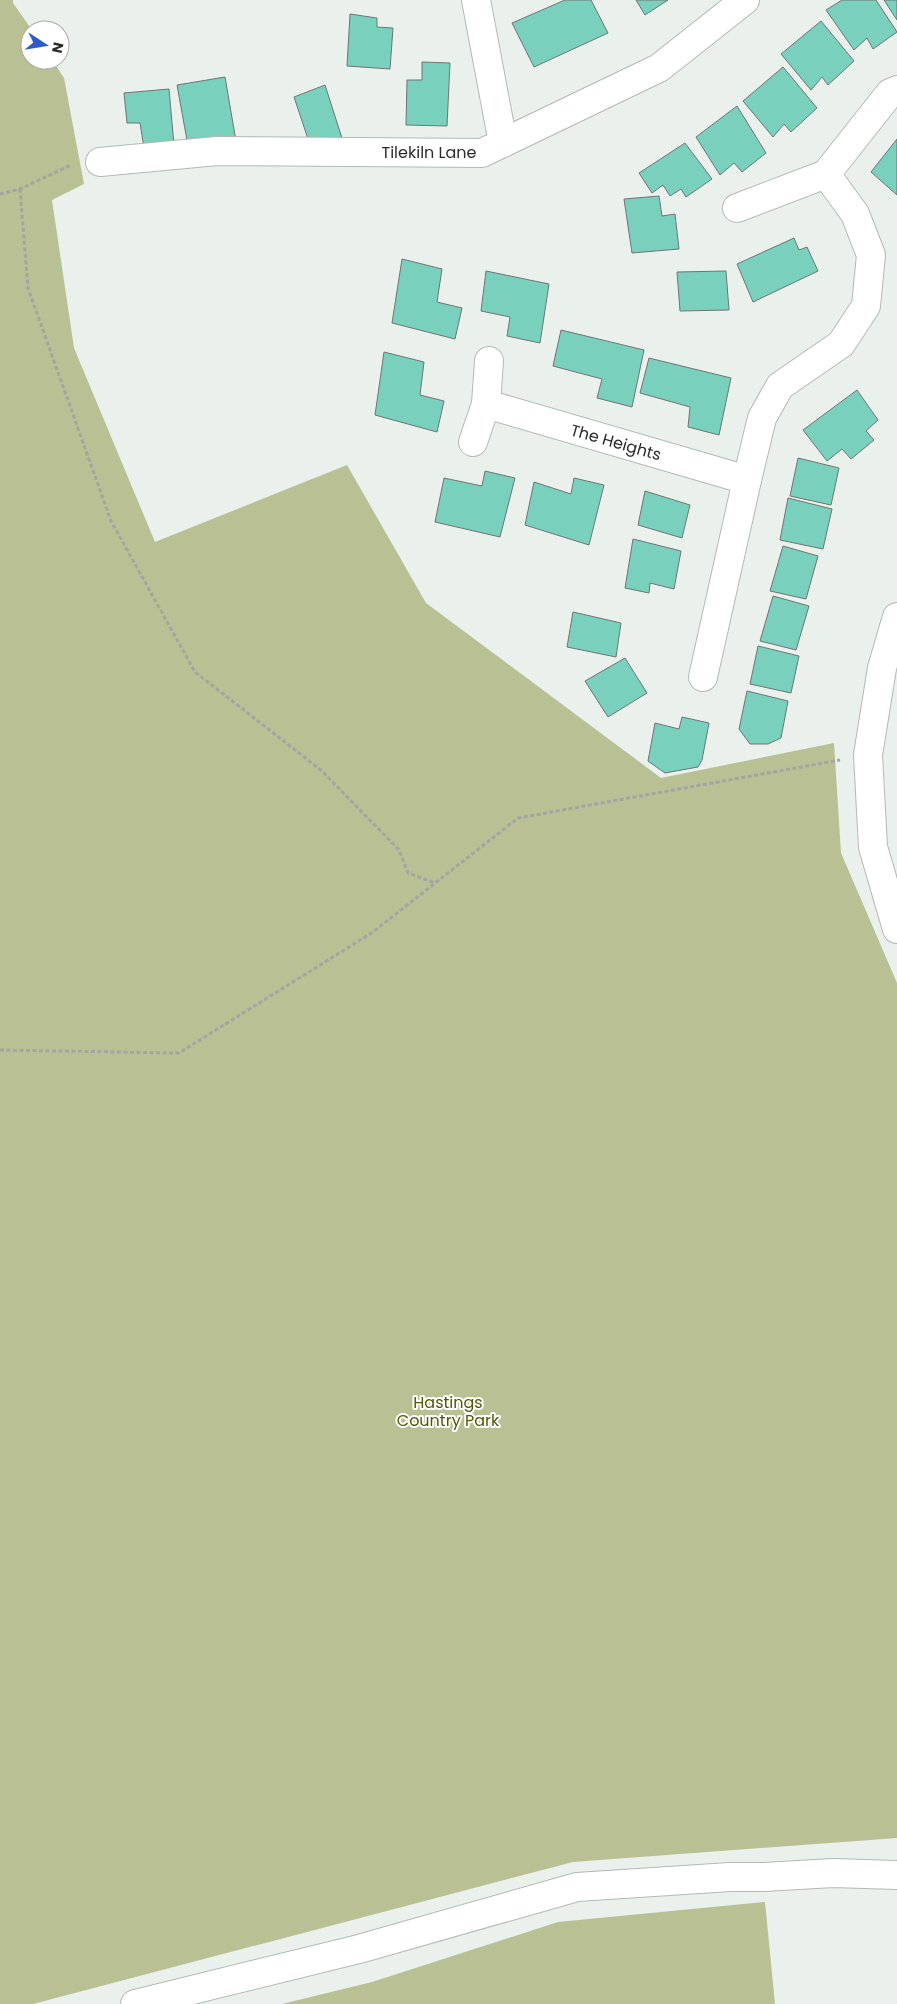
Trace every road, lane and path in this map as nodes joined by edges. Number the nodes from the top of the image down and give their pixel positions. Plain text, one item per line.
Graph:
1 (476, 0) edge
2 (745, 0) edge
3 (897, 90) edge
4 (503, 143) junction
5 (100, 162) joint
6 (826, 174) junction
7 (20, 189) junction
8 (0, 194) edge
9 (737, 208) dead end
10 (488, 362) dead end
11 (486, 404) junction
12 (473, 442) dead end
13 (747, 480) junction
14 (897, 617) edge
15 (703, 676) dead end
16 (868, 755) junction
17 (436, 883) junction
18 (897, 929) edge
19 (0, 1050) edge
20 (897, 1875) edge
21 (135, 2004) edge

1 - 4 street
2 - 4 street, Tilekiln Lane
3 - 6 street
4 - 5 street, Tilekiln Lane
5 - 7 path
6 - 9 street
6 - 13 street
7 - 8 path
7 - 17 path
10 - 11 street
11 - 12 street
11 - 13 street, The Heights
13 - 15 street
14 - 16 street
16 - 17 path
16 - 18 street
17 - 19 path
20 - 21 street

